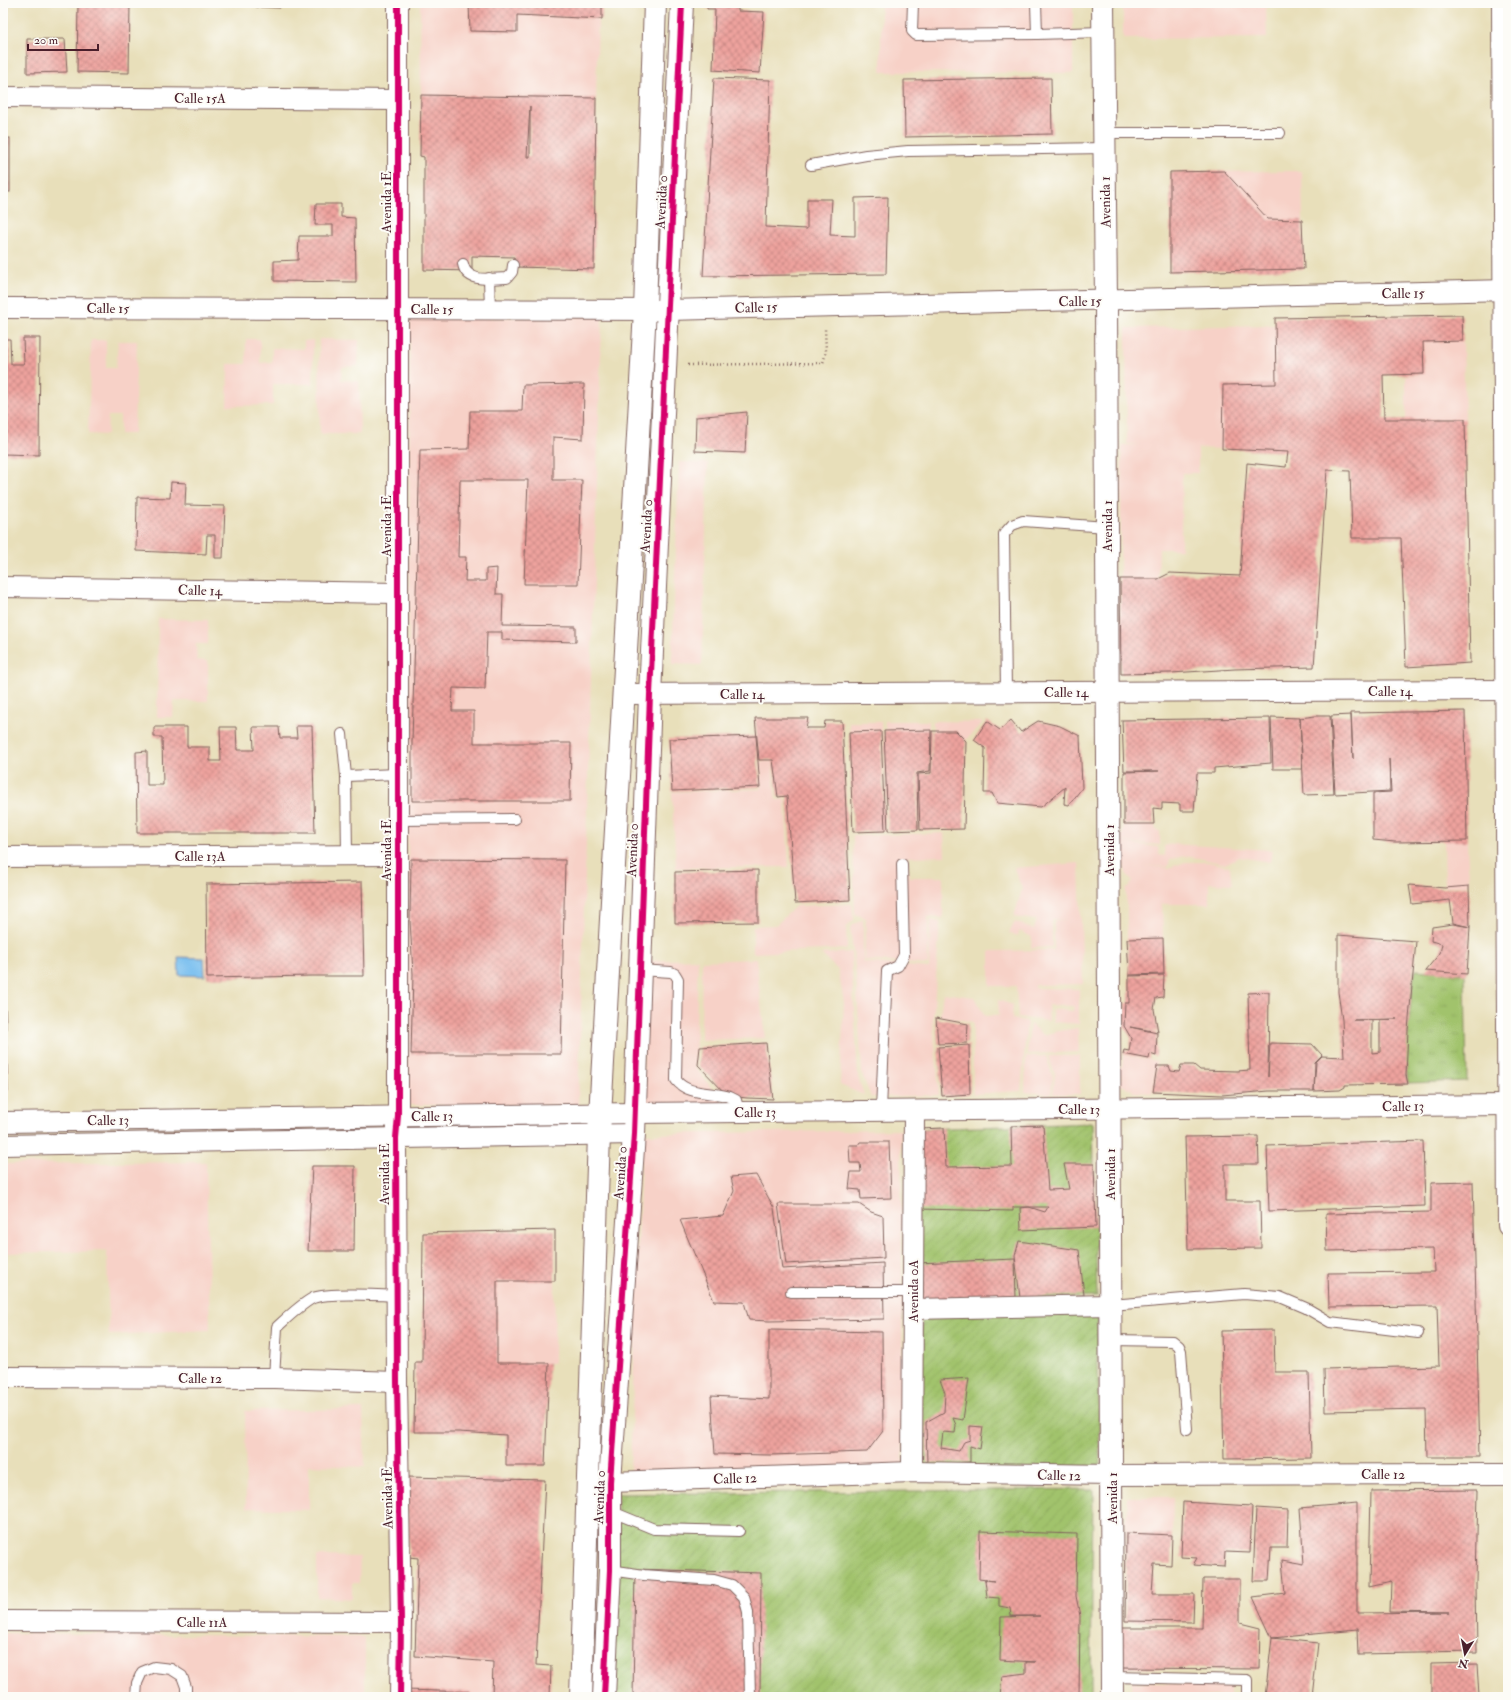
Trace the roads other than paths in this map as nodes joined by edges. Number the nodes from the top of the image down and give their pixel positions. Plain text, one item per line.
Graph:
1 (398, 3) edge
2 (655, 3) edge
3 (682, 3) edge
4 (913, 3) edge
5 (1036, 3) edge
6 (1103, 3) edge
7 (1502, 3) edge
8 (1104, 32) junction
9 (1037, 34) junction
10 (3, 97) edge
11 (398, 100) junction
12 (1280, 133) dead end
13 (1104, 140) junction
14 (811, 165) dead end
15 (463, 264) dead end
16 (513, 265) dead end
17 (489, 278) junction
18 (1506, 290) edge
19 (1106, 301) junction
20 (3, 308) edge
21 (398, 309) junction
22 (490, 309) junction
23 (645, 310) junction
24 (668, 310) junction
25 (1107, 527) junction
26 (3, 587) edge
27 (398, 593) junction
28 (1507, 690) edge
29 (1006, 692) junction
30 (1108, 692) junction
31 (624, 694) junction
32 (650, 695) junction
33 (342, 734) dead end
34 (398, 774) junction
35 (346, 776) junction
36 (515, 819) dead end
37 (398, 820) junction
38 (347, 855) junction
39 (398, 855) junction
40 (3, 857) edge
41 (1507, 857) edge
42 (902, 864) dead end
43 (640, 970) junction
44 (1508, 1105) edge
45 (1110, 1109) junction
46 (880, 1110) junction
47 (914, 1111) junction
48 (739, 1112) junction
49 (398, 1116) junction
50 (3, 1122) edge
51 (635, 1123) junction
52 (600, 1124) junction
53 (396, 1138) junction
54 (3, 1145) edge
55 (1508, 1226) edge
56 (791, 1292) dead end
57 (397, 1296) junction
58 (913, 1300) junction
59 (1110, 1305) junction
60 (1418, 1333) dead end
61 (1110, 1340) junction
62 (3, 1377) edge
63 (274, 1378) junction
64 (397, 1382) junction
65 (1188, 1429) dead end
66 (912, 1472) junction
67 (1508, 1474) edge
68 (1112, 1475) junction
69 (610, 1482) junction
70 (610, 1511) junction
71 (739, 1531) dead end
72 (610, 1570) junction
73 (3, 1621) edge
74 (401, 1622) junction
75 (1112, 1687) edge
76 (136, 1697) edge
77 (186, 1697) edge
78 (400, 1697) edge
79 (581, 1697) edge
80 (604, 1697) edge
81 (750, 1697) edge
82 (1247, 1697) edge

1 - 11 street, Avenida 1E
2 - 23 street, Avenida 0
3 - 24 street, Avenida 0
4 - 9 lane
5 - 9 lane
6 - 8 street, Avenida 1
7 - 18 street
8 - 9 lane
8 - 13 street, Avenida 1
10 - 11 street, Calle 15A
11 - 21 street, Avenida 1E
12 - 13 lane
13 - 14 lane
13 - 19 street, Avenida 1
15 - 17 lane
16 - 17 lane
17 - 22 lane
18 - 19 street, Calle 15
18 - 28 street
19 - 24 street, Calle 15
19 - 25 street, Avenida 1
20 - 21 street, Calle 15
21 - 22 street, Calle 15
21 - 27 street, Avenida 1E
22 - 23 street, Calle 15
23 - 24 street, Calle 15
23 - 31 street, Avenida 0
24 - 32 street, Avenida 0
25 - 29 lane
25 - 30 street, Avenida 1
26 - 27 street, Calle 14
27 - 34 street, Avenida 1E
28 - 30 street, Calle 14
28 - 41 street
29 - 30 street, Calle 14
29 - 32 street, Calle 14
30 - 45 street, Avenida 1
31 - 32 street, Calle 14
31 - 52 street, Avenida 0
32 - 43 street, Avenida 0
33 - 35 lane
34 - 35 lane
34 - 37 street, Avenida 1E
35 - 38 lane
36 - 37 lane
37 - 39 street, Avenida 1E
38 - 39 street, Calle 13A
38 - 40 street, Calle 13A
39 - 49 street, Avenida 1E
41 - 44 street
42 - 46 lane
43 - 48 lane
43 - 51 street, Avenida 0
44 - 45 street, Calle 13
44 - 55 street
45 - 47 street, Calle 13
45 - 59 street, Avenida 1
46 - 47 street, Calle 13
46 - 48 street, Calle 13
47 - 58 street, Avenida 0A
48 - 51 street, Calle 13
49 - 50 street, Calle 13
49 - 52 street, Calle 13
49 - 53 street, Avenida 1E
51 - 52 street, Calle 13
51 - 69 street, Avenida 0
52 - 53 street, Calle 13
52 - 79 street, Avenida 0
53 - 54 street, Calle 13
53 - 57 street, Avenida 1E
56 - 58 lane
57 - 63 lane
57 - 64 street, Avenida 1E
58 - 59 street
58 - 66 street, Avenida 0A
59 - 60 lane
59 - 61 street, Avenida 1
61 - 65 lane
61 - 68 street, Avenida 1
62 - 63 street, Calle 12
63 - 64 street, Calle 12
64 - 74 street, Avenida 1E
66 - 68 street, Calle 12
66 - 69 street, Calle 12
67 - 68 street, Calle 12
68 - 75 street, Avenida 1
69 - 70 street, Avenida 0
70 - 71 lane
70 - 72 street, Avenida 0
72 - 80 street, Avenida 0
72 - 81 lane
73 - 74 street, Calle 11A
74 - 78 street, Avenida 1E
75 - 82 lane
76 - 77 lane

